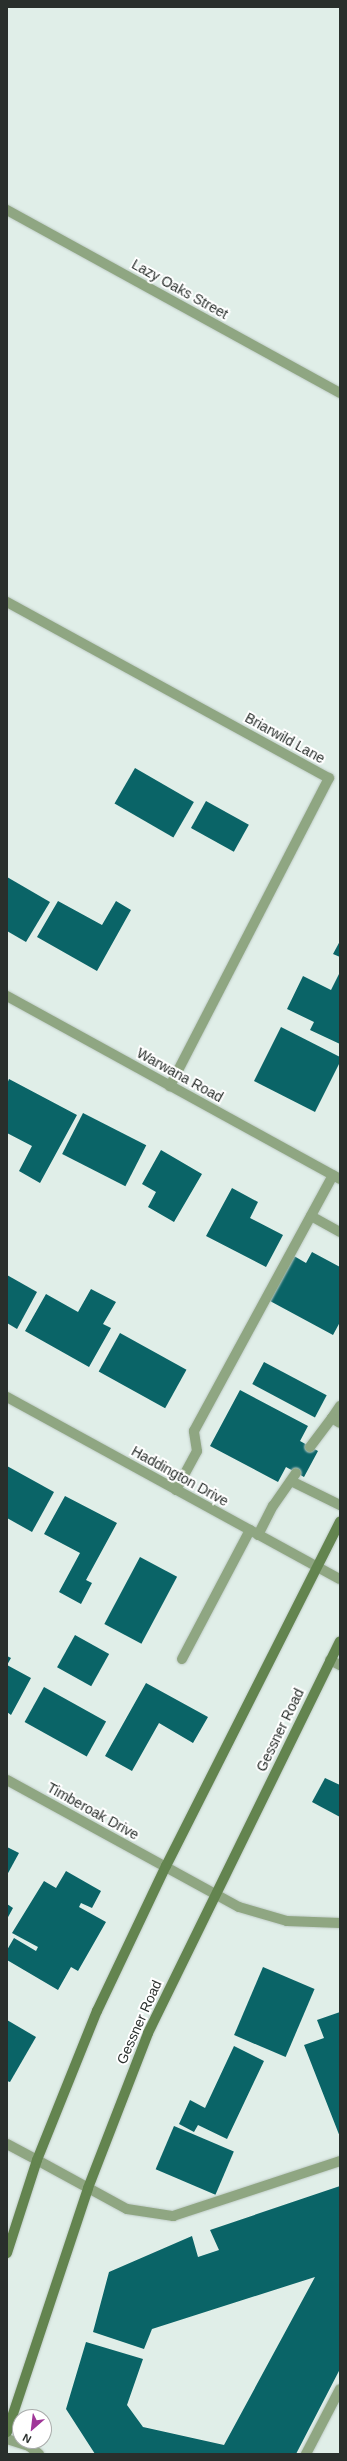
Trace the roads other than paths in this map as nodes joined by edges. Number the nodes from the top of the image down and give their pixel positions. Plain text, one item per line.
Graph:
1 (7, 210) edge
2 (340, 393) edge
3 (7, 602) edge
4 (7, 996) edge
5 (170, 1086) junction
6 (337, 1177) edge
7 (311, 1216) junction
8 (340, 1232) edge
9 (7, 1397) edge
10 (340, 1406) edge
11 (336, 1420) edge
12 (310, 1447) dead end
13 (176, 1490) junction
14 (340, 1505) edge
15 (340, 1521) edge
16 (254, 1532) junction
17 (316, 1566) junction
18 (340, 1579) edge
19 (340, 1641) edge
20 (182, 1659) dead end
21 (330, 1660) junction
22 (340, 1665) edge
23 (7, 1780) edge
24 (166, 1866) junction
25 (215, 1894) junction
26 (340, 1923) edge
27 (7, 2144) edge
28 (37, 2160) junction
29 (340, 2161) edge
30 (88, 2188) junction
31 (7, 2253) edge
32 (340, 2389) edge
33 (7, 2432) edge
34 (7, 2439) edge
35 (39, 2454) edge
36 (306, 2454) edge

1 - 2 street, Lazy Oaks Street
3 - 5 street, Briarwild Lane
4 - 5 street, Warwana Road
5 - 6 street, Warwana Road
6 - 7 street
7 - 8 street
7 - 13 street
9 - 13 street, Haddington Drive
10 - 11 street
11 - 12 street
13 - 16 street, Haddington Drive
14 - 16 street
15 - 17 main road
16 - 17 street, Haddington Drive
16 - 20 street
17 - 18 street, Haddington Drive
17 - 24 main road
19 - 21 main road, Gessner Road
21 - 22 street
21 - 25 main road, Gessner Road
23 - 24 street, Timberoak Drive
24 - 25 street, Timberoak Drive
24 - 28 main road
25 - 26 street, Timberoak Drive
25 - 30 main road, Gessner Road
27 - 28 street
28 - 30 street
28 - 31 main road
29 - 30 street
30 - 33 main road, Gessner Road
32 - 36 street
34 - 35 street

